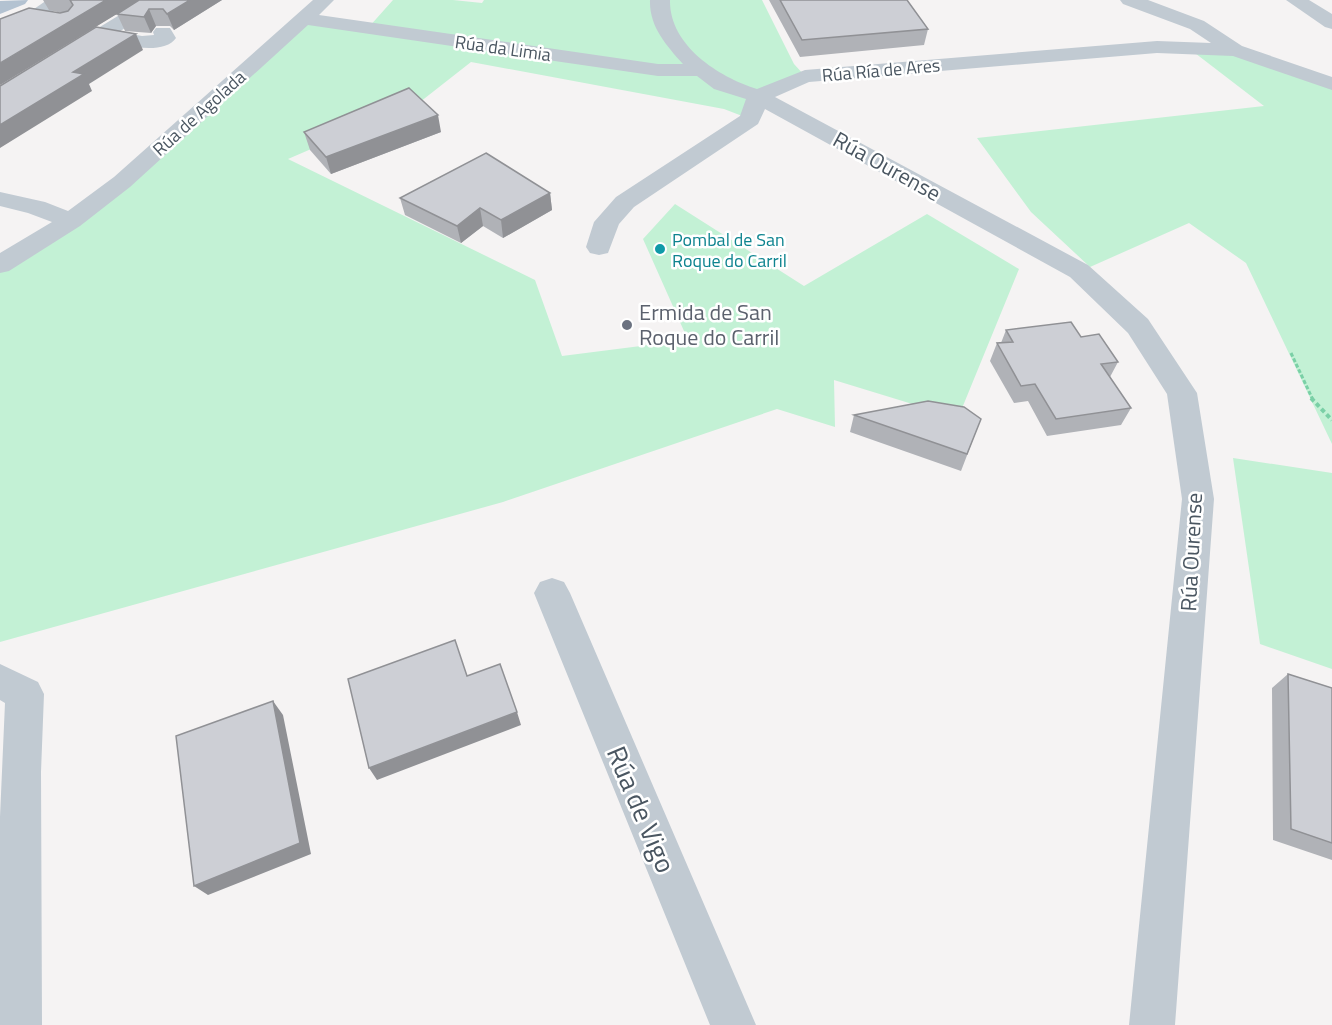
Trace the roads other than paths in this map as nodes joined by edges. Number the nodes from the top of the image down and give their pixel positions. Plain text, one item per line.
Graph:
1 (18, 0) edge
2 (157, 0) edge
3 (324, 0) edge
4 (660, 0) edge
5 (1130, 0) edge
6 (1296, 0) edge
7 (0, 8) edge
8 (60, 10) edge
9 (306, 19) junction
10 (25, 20) edge
11 (1332, 23) edge
12 (163, 32) dead end
13 (100, 35) junction
14 (1235, 50) junction
15 (1324, 60) dead end
16 (700, 70) junction
17 (1332, 84) edge
18 (758, 96) junction
19 (0, 97) edge
20 (0, 199) edge
21 (71, 220) junction
22 (599, 247) dead end
23 (0, 265) edge
24 (552, 593) dead end
25 (13, 687) edge
26 (19, 1025) edge
27 (733, 1025) edge
28 (1152, 1025) edge

1 - 7 main road
2 - 13 street
3 - 9 street, Rúa de Agolada
4 - 16 street, Rúa Ourense
5 - 14 street
6 - 11 street
8 - 10 street
9 - 16 street, Rúa da Limia
9 - 21 street, Rúa de Agolada
12 - 13 street
13 - 19 street
14 - 15 street
14 - 17 street
14 - 18 street, Rúa Ría de Ares
16 - 18 street, Rúa Ourense
18 - 22 street
18 - 28 street, Rúa Ourense
20 - 21 street
21 - 23 street, Rúa de Agolada
24 - 27 street, Rúa de Vigo
25 - 26 street

